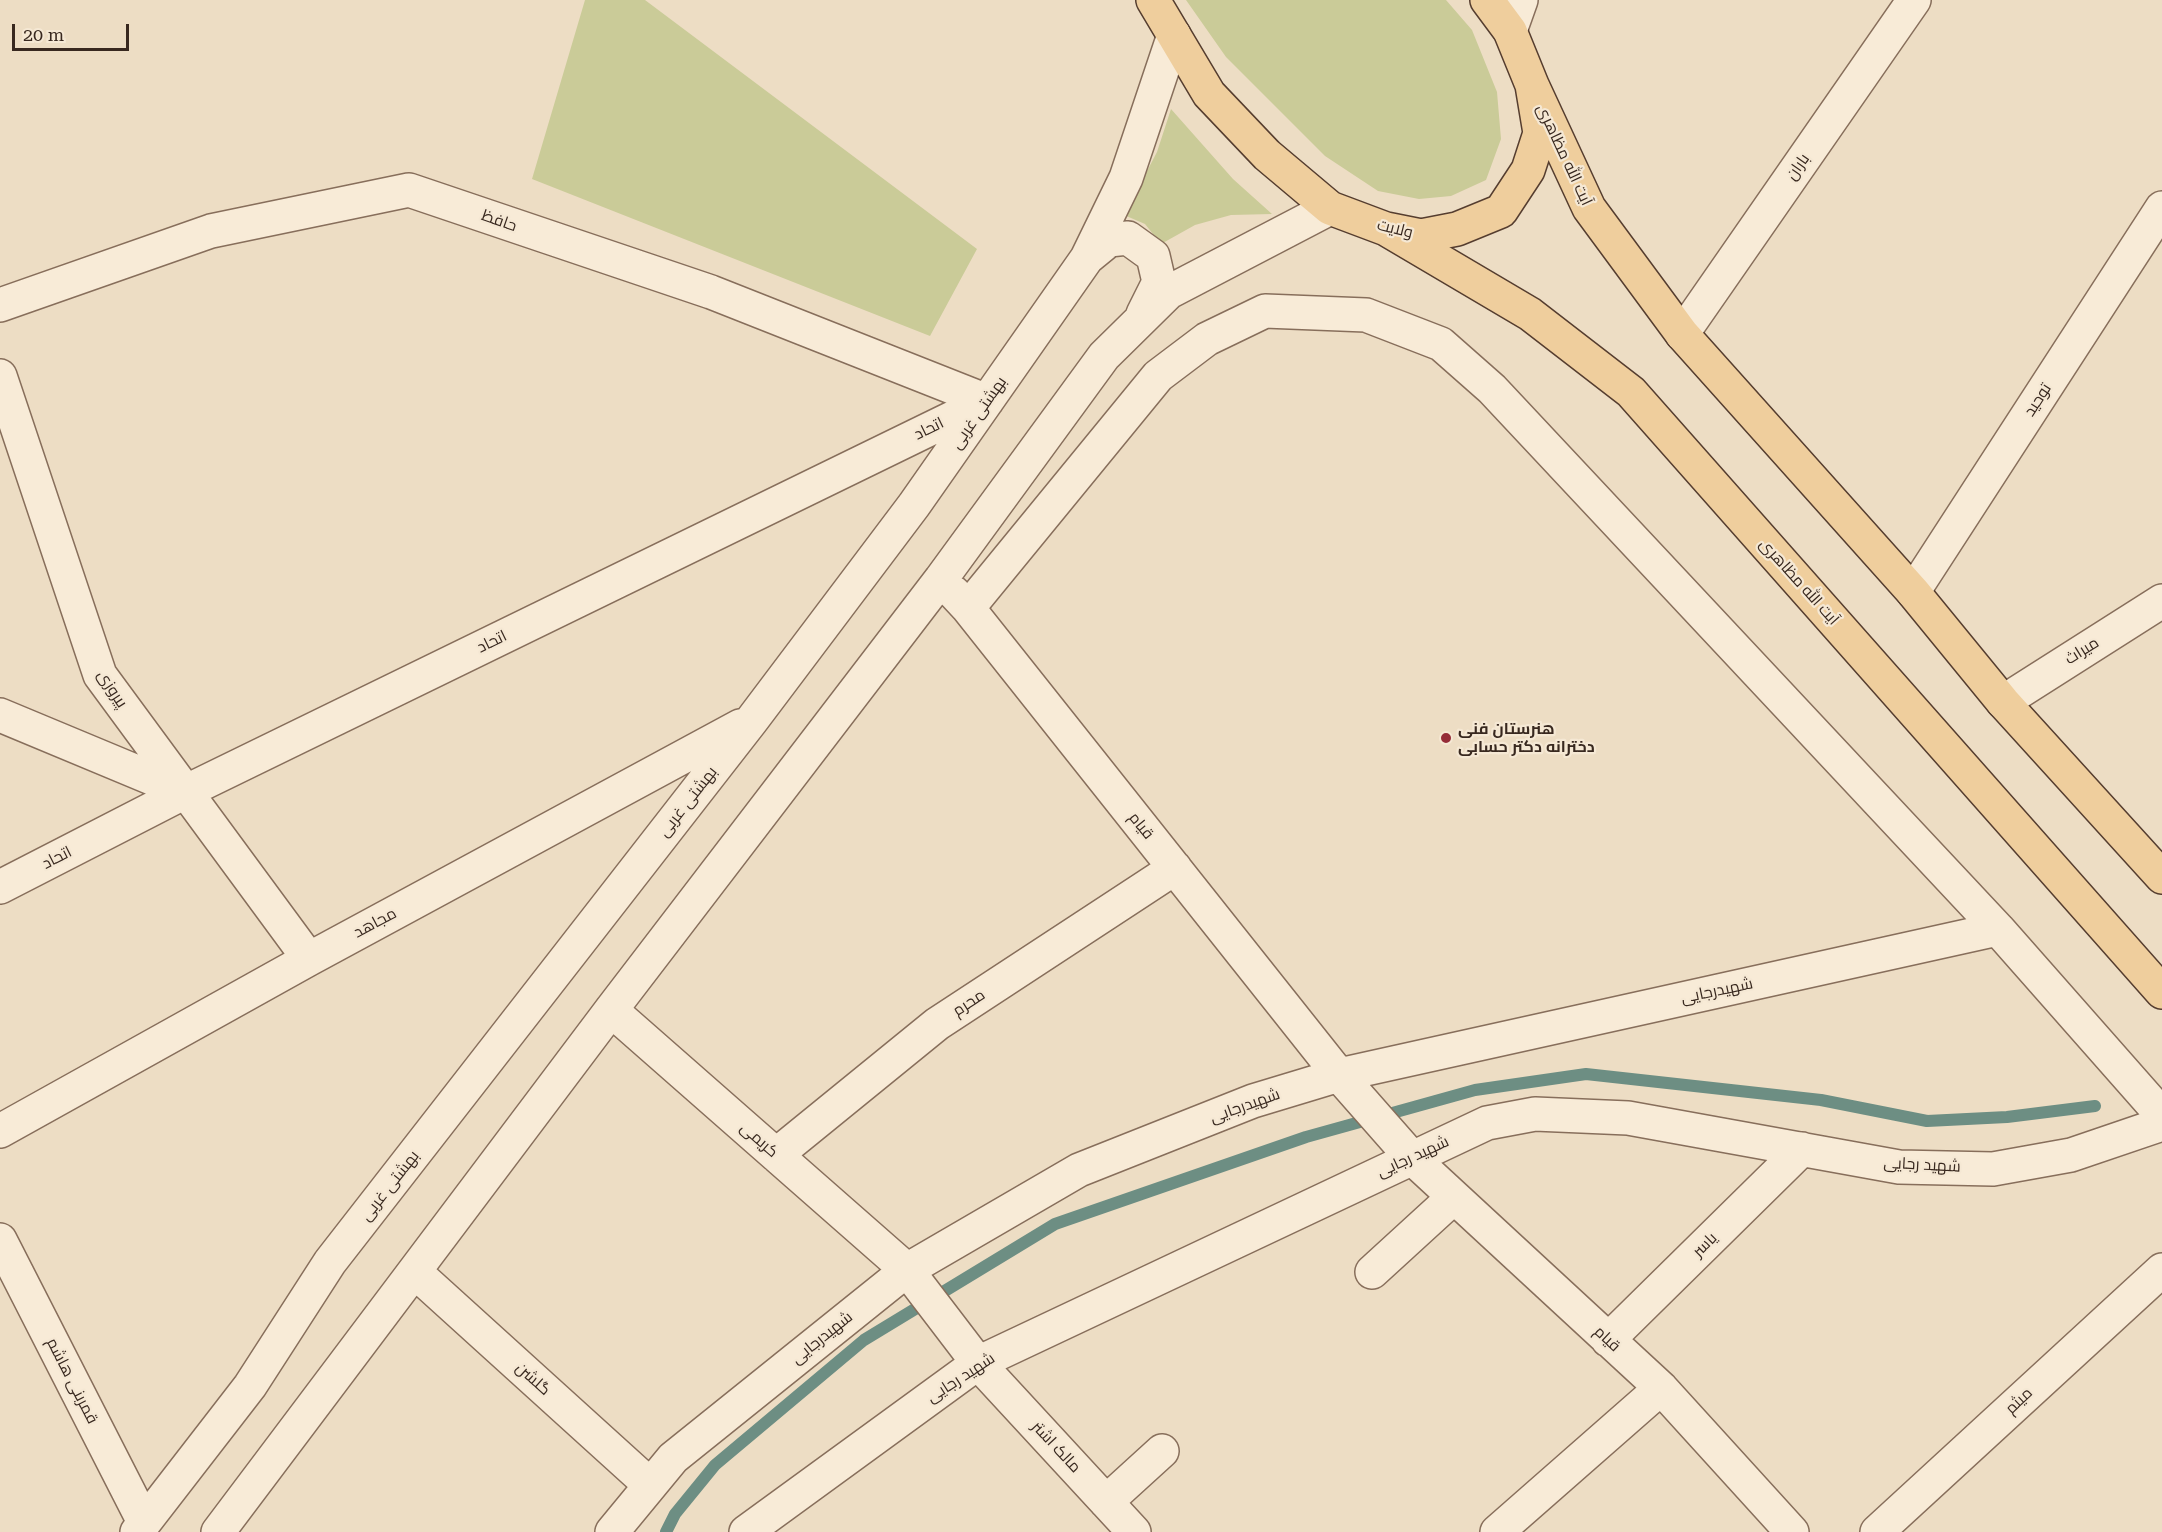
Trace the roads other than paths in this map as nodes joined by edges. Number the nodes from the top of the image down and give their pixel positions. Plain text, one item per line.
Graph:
1 (1153, 0) edge
2 (1487, 0) edge
3 (1521, 0) edge
4 (1914, 0) edge
5 (1510, 31) junction
6 (1174, 35) junction
7 (1532, 85) junction
8 (1330, 208) junction
9 (2162, 208) edge
10 (1386, 229) junction
11 (1087, 258) junction
12 (0, 305) edge
13 (1139, 321) junction
14 (1682, 334) junction
15 (0, 376) edge
16 (987, 401) junction
17 (941, 579) junction
18 (1913, 591) junction
19 (2162, 601) edge
20 (968, 608) junction
21 (2003, 702) junction
22 (0, 715) edge
23 (752, 720) junction
24 (185, 792) junction
25 (1175, 868) junction
26 (2162, 877) edge
27 (0, 887) edge
28 (1998, 929) junction
29 (309, 959) junction
30 (2162, 992) edge
31 (611, 1010) junction
32 (1339, 1075) junction
33 (2162, 1115) edge
34 (2162, 1124) edge
35 (0, 1131) edge
36 (1802, 1149) junction
37 (776, 1155) junction
38 (1412, 1158) junction
39 (1454, 1197) junction
40 (0, 1242) edge
41 (907, 1270) junction
42 (2162, 1270) edge
43 (415, 1272) junction
44 (1372, 1272) dead end
45 (1608, 1340) junction
46 (978, 1363) junction
47 (1660, 1389) junction
48 (1162, 1451) dead end
49 (650, 1485) junction
50 (1106, 1502) junction
51 (141, 1527) edge
52 (748, 1531) edge
53 (218, 1532) edge
54 (612, 1532) edge
55 (1134, 1532) edge
56 (1497, 1532) edge
57 (1792, 1532) edge
58 (1877, 1532) edge

1 - 6 main road, ولایت
2 - 5 main road, ولایت
3 - 5 street
4 - 14 street, باران
5 - 7 main road, ولایت
6 - 8 main road, ولایت
6 - 11 street, بهشتی غربی
7 - 10 main road, ولایت
7 - 14 main road, آیت الله مظاهری
8 - 10 main road, ولایت
8 - 13 street
9 - 18 street, توحید
10 - 30 main road, آیت الله مظاهری
11 - 13 street
11 - 16 street, بهشتی غربی
12 - 16 street, حافظ
13 - 17 street
14 - 18 main road, آیت الله مظاهری
15 - 24 street, پیروزی
16 - 23 street, بهشتی غربی
16 - 24 street, اتحاد
17 - 20 street, قیام
17 - 31 street
18 - 21 main road, آیت الله مظاهری
19 - 21 street, میراث
20 - 25 street, قیام
20 - 28 street
21 - 26 main road, آیت الله مظاهری
22 - 24 street
23 - 29 street, مجاهد
23 - 51 street, بهشتی غربی
24 - 27 street, اتحاد
24 - 29 street, پیروزی
25 - 32 street, قیام
25 - 37 street, محرم
28 - 32 street, شهیدرجایی
28 - 33 street
29 - 35 street, مجاهد
31 - 37 street, کریمی
31 - 43 street
32 - 38 street, قیام
32 - 41 street, شهیدرجایی
34 - 36 street, شهید رجایی
36 - 38 street, شهید رجایی
36 - 45 street, یاسر
37 - 41 street, کریمی
38 - 39 street, قیام
38 - 46 street, شهید رجایی
39 - 44 street
39 - 45 street, قیام
40 - 51 street, قمربنی هاشم
41 - 46 street, کریمی
41 - 49 street, شهیدرجایی
42 - 58 street, میثم
43 - 49 street, گلشن
43 - 53 street
45 - 47 street, قیام
46 - 50 street, مالک اشتر
46 - 52 street, شهید رجایی
47 - 56 street
47 - 57 street, قیام
48 - 50 street
49 - 54 street, شهیدرجایی
50 - 55 street, مالک اشتر

